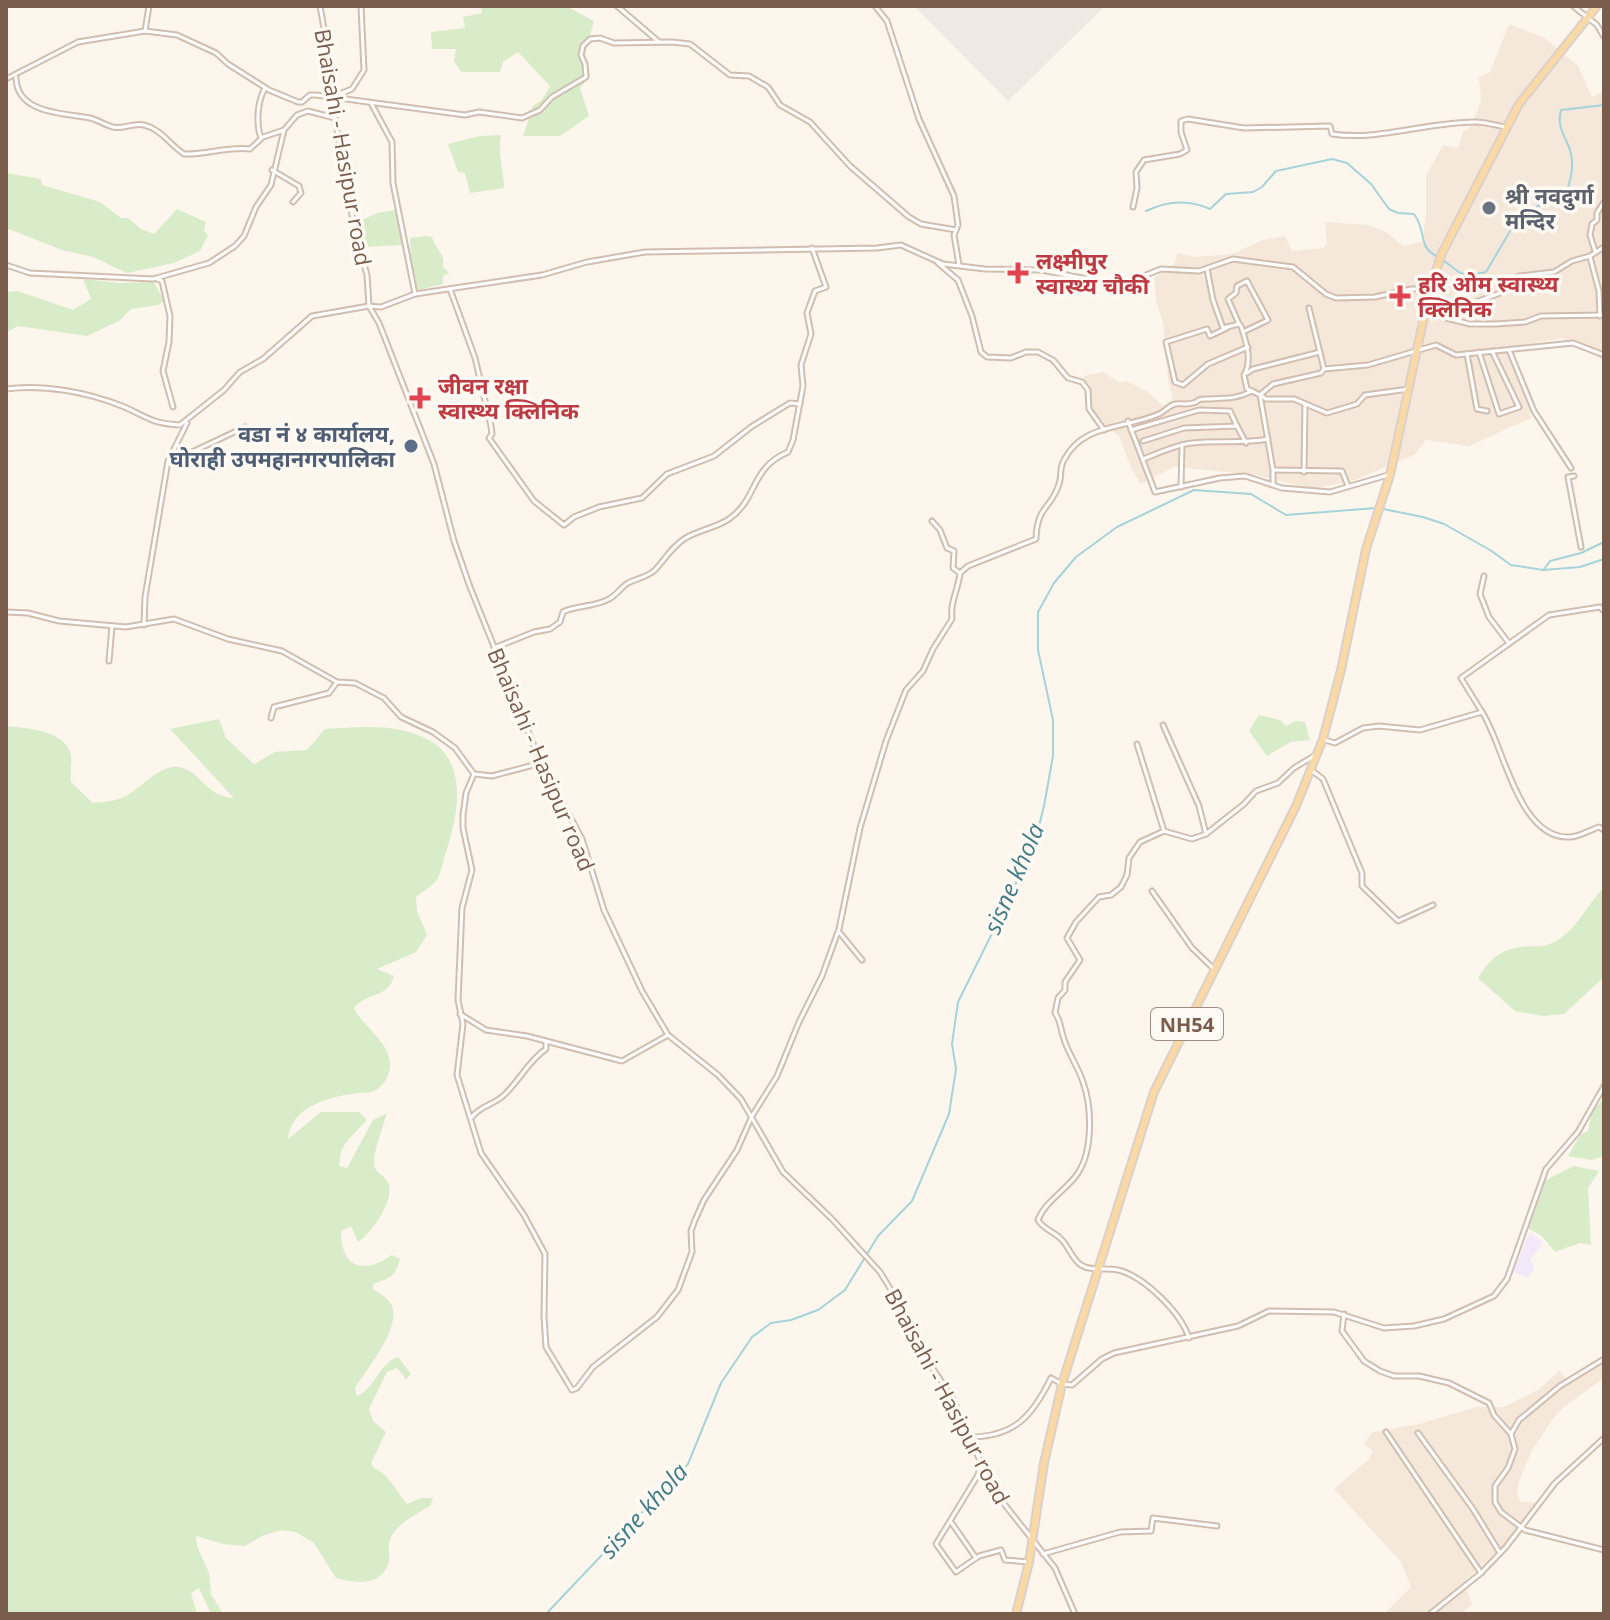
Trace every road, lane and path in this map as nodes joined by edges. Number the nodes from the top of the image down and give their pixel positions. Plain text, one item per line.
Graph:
1 (149, 6) edge
2 (320, 6) edge
3 (361, 6) edge
4 (617, 6) edge
5 (875, 6) edge
6 (1573, 6) edge
7 (1597, 6) edge
8 (1588, 18) junction
9 (145, 31) junction
10 (1604, 37) edge
11 (659, 42) junction
12 (16, 75) junction
13 (6, 79) edge
14 (265, 87) junction
15 (333, 96) junction
16 (371, 103) junction
17 (335, 118) junction
18 (1505, 127) junction
19 (284, 130) junction
20 (261, 138) junction
21 (272, 170) junction
22 (293, 202) dead end
23 (1604, 202) edge
24 (1133, 207) dead end
25 (956, 230) junction
26 (1604, 247) edge
27 (812, 248) junction
28 (1590, 256) junction
29 (933, 259) junction
30 (6, 265) edge
31 (959, 265) junction
32 (1207, 269) junction
33 (153, 279) junction
34 (450, 289) junction
35 (1430, 289) junction
36 (415, 294) junction
37 (369, 306) junction
38 (1309, 308) dead end
39 (1429, 313) junction
40 (1602, 315) edge
41 (1239, 324) junction
42 (1227, 328) junction
43 (1243, 332) junction
44 (1248, 347) junction
45 (1509, 350) junction
46 (1492, 351) junction
47 (1320, 352) junction
48 (1417, 352) junction
49 (1479, 352) junction
50 (1467, 354) junction
51 (1604, 355) edge
52 (1324, 369) junction
53 (1244, 375) junction
54 (6, 389) edge
55 (1409, 389) junction
56 (1252, 391) junction
57 (1260, 395) junction
58 (1305, 403) junction
59 (800, 404) junction
60 (173, 407) dead end
61 (1487, 411) dead end
62 (189, 420) junction
63 (1128, 421) junction
64 (1237, 426) junction
65 (245, 427) dead end
66 (1104, 430) junction
67 (1131, 430) junction
68 (1268, 439) junction
69 (1143, 441) dead end
70 (1246, 443) junction
71 (1182, 445) junction
72 (1143, 459) junction
73 (168, 464) junction
74 (1571, 468) dead end
75 (1273, 470) junction
76 (1304, 472) junction
77 (1390, 475) junction
78 (1574, 476) dead end
79 (1273, 485) junction
80 (1348, 486) junction
81 (1181, 487) junction
82 (932, 521) dead end
83 (1581, 547) dead end
84 (960, 573) junction
85 (1484, 576) dead end
86 (1604, 611) edge
87 (6, 612) edge
88 (112, 626) junction
89 (144, 626) junction
90 (1508, 642) junction
91 (494, 648) junction
92 (109, 661) dead end
93 (337, 682) junction
94 (1482, 712) junction
95 (271, 718) dead end
96 (1163, 725) dead end
97 (1323, 739) junction
98 (1137, 744) dead end
99 (1317, 754) junction
100 (541, 763) junction
101 (1311, 770) junction
102 (474, 774) junction
103 (1604, 830) edge
104 (1164, 831) junction
105 (1206, 834) junction
106 (1152, 891) dead end
107 (1433, 905) dead end
108 (839, 929) junction
109 (862, 960) dead end
110 (1214, 969) junction
111 (459, 1014) junction
112 (668, 1035) junction
113 (546, 1041) junction
114 (1604, 1086) edge
115 (752, 1116) junction
116 (472, 1117) junction
117 (1097, 1270) junction
118 (1344, 1314) junction
119 (1189, 1338) junction
120 (1604, 1359) edge
121 (1062, 1384) junction
122 (1386, 1432) dead end
123 (1418, 1433) dead end
124 (1511, 1434) junction
125 (969, 1437) junction
126 (1604, 1438) edge
127 (981, 1463) junction
128 (951, 1522) junction
129 (1217, 1526) dead end
130 (1521, 1528) junction
131 (1033, 1539) junction
132 (1604, 1550) edge
133 (1500, 1553) junction
134 (1043, 1554) junction
135 (976, 1558) junction
136 (1029, 1562) junction
137 (1481, 1573) junction
138 (1016, 1614) edge
139 (1075, 1614) edge
140 (1430, 1614) edge

1 - 9 street
2 - 15 street, Bhaisahi - Hasipur road
3 - 15 street
4 - 11 street
5 - 25 street
6 - 8 street
7 - 8 main road, NH54
8 - 10 street
8 - 18 main road, NH54
9 - 12 street
9 - 14 street
11 - 16 street
11 - 25 street
12 - 13 street
12 - 20 street
14 - 15 street
14 - 20 street
15 - 16 street
15 - 17 street, Bhaisahi - Hasipur road
16 - 36 street
17 - 19 street
17 - 37 street, Bhaisahi - Hasipur road
18 - 24 street
18 - 35 main road, NH54
19 - 20 street
19 - 21 street
21 - 22 street
21 - 33 street
23 - 28 street
25 - 31 street
26 - 28 street
27 - 29 street
27 - 34 street
27 - 59 street
28 - 39 street
28 - 40 street
29 - 31 street
29 - 66 street
30 - 33 street
31 - 32 street
32 - 35 street
32 - 42 street
33 - 60 street
34 - 36 street
34 - 59 street
35 - 39 main road, NH54
36 - 37 street
37 - 62 street
37 - 91 street, Bhaisahi - Hasipur road
38 - 47 street
39 - 40 street
39 - 48 main road, NH54
41 - 42 street
41 - 43 street
41 - 43 street
42 - 44 street
43 - 44 street
44 - 53 street
45 - 46 street
45 - 51 street
45 - 74 street
46 - 49 street
46 - 49 street
47 - 52 street
47 - 53 street
48 - 50 street
48 - 52 street
48 - 55 main road, NH54
49 - 50 street
50 - 61 street
52 - 57 street
53 - 56 street
54 - 62 street
55 - 58 street
55 - 77 main road, NH54
56 - 57 street
56 - 63 street
57 - 58 street
57 - 68 street
58 - 76 street
59 - 91 street
62 - 73 street
63 - 66 street
63 - 67 street
64 - 67 street
64 - 69 street
64 - 70 street
65 - 73 street
66 - 84 street
67 - 72 street
68 - 70 street
68 - 75 street
70 - 71 street
71 - 72 street
71 - 81 street
72 - 81 street
73 - 89 street
75 - 76 street
75 - 79 street
76 - 80 street
77 - 80 street
77 - 97 main road, NH54
78 - 83 street
79 - 80 street
79 - 81 street
82 - 84 street
84 - 108 street
85 - 90 street
86 - 90 street
87 - 88 street
88 - 89 street
88 - 92 street
89 - 93 street
90 - 94 street
91 - 100 street, Bhaisahi - Hasipur road
93 - 95 street
93 - 102 street
94 - 97 street
94 - 103 street
96 - 105 street
97 - 99 main road, NH54
98 - 104 street
99 - 101 main road, NH54
99 - 105 street
100 - 102 street
100 - 112 street, Bhaisahi - Hasipur road
101 - 107 street
101 - 110 main road, NH54
102 - 111 street
104 - 105 street
104 - 117 street
106 - 110 street
108 - 109 street
108 - 115 street
110 - 117 main road, NH54
111 - 113 street
111 - 116 street
112 - 113 street
112 - 115 street, Bhaisahi - Hasipur road
113 - 116 street
114 - 118 street
115 - 116 street
115 - 125 street, Bhaisahi - Hasipur road
117 - 119 street
117 - 121 main road, NH54
118 - 119 street
118 - 124 street
119 - 121 street
120 - 124 street
121 - 125 street
121 - 131 main road, NH54
122 - 137 street
123 - 133 street
124 - 130 street
125 - 127 street, Bhaisahi - Hasipur road
126 - 130 street
127 - 128 street
127 - 131 street, Bhaisahi - Hasipur road
128 - 135 street
128 - 135 street
129 - 134 street
130 - 132 street
130 - 133 street
131 - 134 street, Bhaisahi - Hasipur road
131 - 136 main road, NH54
133 - 137 street
134 - 139 street, Bhaisahi - Hasipur road
135 - 136 street
136 - 138 main road, NH54
137 - 140 street

